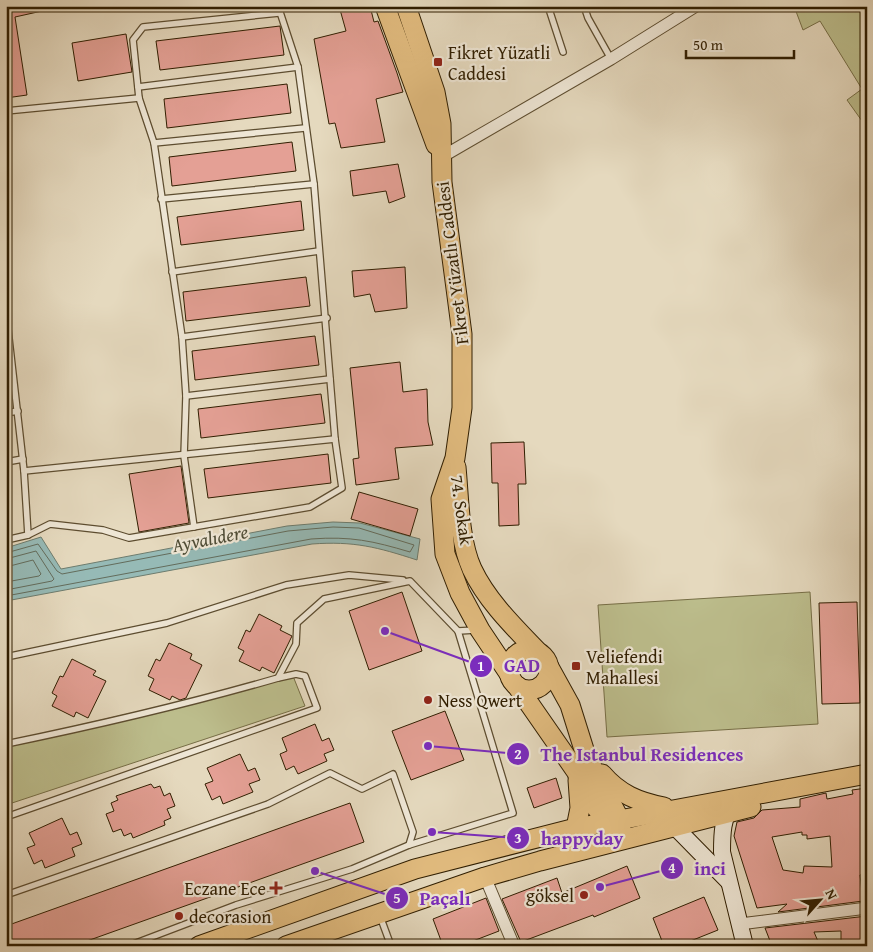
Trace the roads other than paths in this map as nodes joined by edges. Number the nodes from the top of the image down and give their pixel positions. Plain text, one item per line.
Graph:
1 (385, 6) edge
2 (406, 6) edge
3 (548, 6) edge
4 (584, 6) edge
5 (696, 6) edge
6 (278, 10) edge
7 (563, 52) dead end
8 (611, 59) junction
9 (298, 67) junction
10 (138, 87) junction
11 (139, 98) junction
12 (6, 111) edge
13 (305, 128) junction
14 (154, 143) junction
15 (440, 158) junction
16 (314, 184) junction
17 (161, 199) junction
18 (319, 250) junction
19 (172, 272) junction
20 (6, 312) edge
21 (327, 318) junction
22 (182, 337) junction
23 (9, 351) edge
24 (330, 379) junction
25 (186, 396) junction
26 (18, 411) junction
27 (6, 413) edge
28 (335, 439) junction
29 (184, 456) junction
30 (455, 458) junction
31 (23, 459) junction
32 (6, 462) edge
33 (24, 471) junction
34 (194, 527) junction
35 (28, 535) junction
36 (6, 540) edge
37 (410, 581) junction
38 (480, 630) junction
39 (458, 631) junction
40 (6, 657) edge
41 (544, 660) junction
42 (278, 678) junction
43 (514, 681) junction
44 (6, 744) edge
45 (581, 764) junction
46 (867, 774) edge
47 (867, 785) edge
48 (743, 796) junction
49 (727, 813) junction
50 (6, 817) edge
51 (674, 818) junction
52 (614, 821) junction
53 (576, 828) junction
54 (622, 838) junction
55 (409, 845) junction
56 (486, 877) junction
57 (728, 881) junction
58 (6, 895) edge
59 (867, 908) edge
60 (379, 914) junction
61 (740, 924) junction
62 (128, 946) edge
63 (199, 946) edge
64 (286, 946) edge
65 (391, 946) edge
66 (514, 946) edge
67 (745, 946) edge

1 - 15 main road
2 - 15 main road
3 - 7 lane
4 - 8 lane
5 - 8 street
6 - 9 lane
6 - 10 lane
8 - 15 street
9 - 10 lane
9 - 13 lane
10 - 11 lane
11 - 12 lane
11 - 14 lane
13 - 14 lane
13 - 16 lane
14 - 17 lane
15 - 30 main road, Fikret Yüzatlı Caddesi
16 - 17 lane
16 - 18 lane
17 - 19 lane
18 - 19 lane
18 - 21 lane
19 - 22 lane
20 - 23 lane
21 - 22 lane
21 - 24 lane
22 - 25 lane
23 - 26 lane
24 - 25 lane
24 - 28 lane
25 - 29 lane
26 - 27 lane
26 - 31 lane
28 - 29 lane
28 - 34 lane
29 - 33 lane
29 - 34 lane
30 - 38 main road, 74. Sokak
30 - 41 main road, 74. Sokak
31 - 32 lane
31 - 33 lane
33 - 35 lane
34 - 35 lane
35 - 36 lane
37 - 39 lane
37 - 40 lane
37 - 42 lane
38 - 39 lane
38 - 43 main road, 74. Sokak
39 - 55 lane
41 - 43 main road
41 - 43 main road
41 - 45 main road, 74. Sokak
42 - 44 lane
42 - 50 lane
43 - 45 main road, 74. Sokak
45 - 51 main road
45 - 52 main road
45 - 53 main road
46 - 48 main road
47 - 49 main road
48 - 49 main road
48 - 51 main road
49 - 51 main road
49 - 57 main road
51 - 52 main road
51 - 54 main road
51 - 57 main road
52 - 53 main road
52 - 54 main road
53 - 63 main road
54 - 56 main road
55 - 58 lane
55 - 62 lane
56 - 60 main road
56 - 66 street
57 - 61 main road
59 - 61 street
60 - 64 main road
60 - 65 lane
61 - 67 main road

